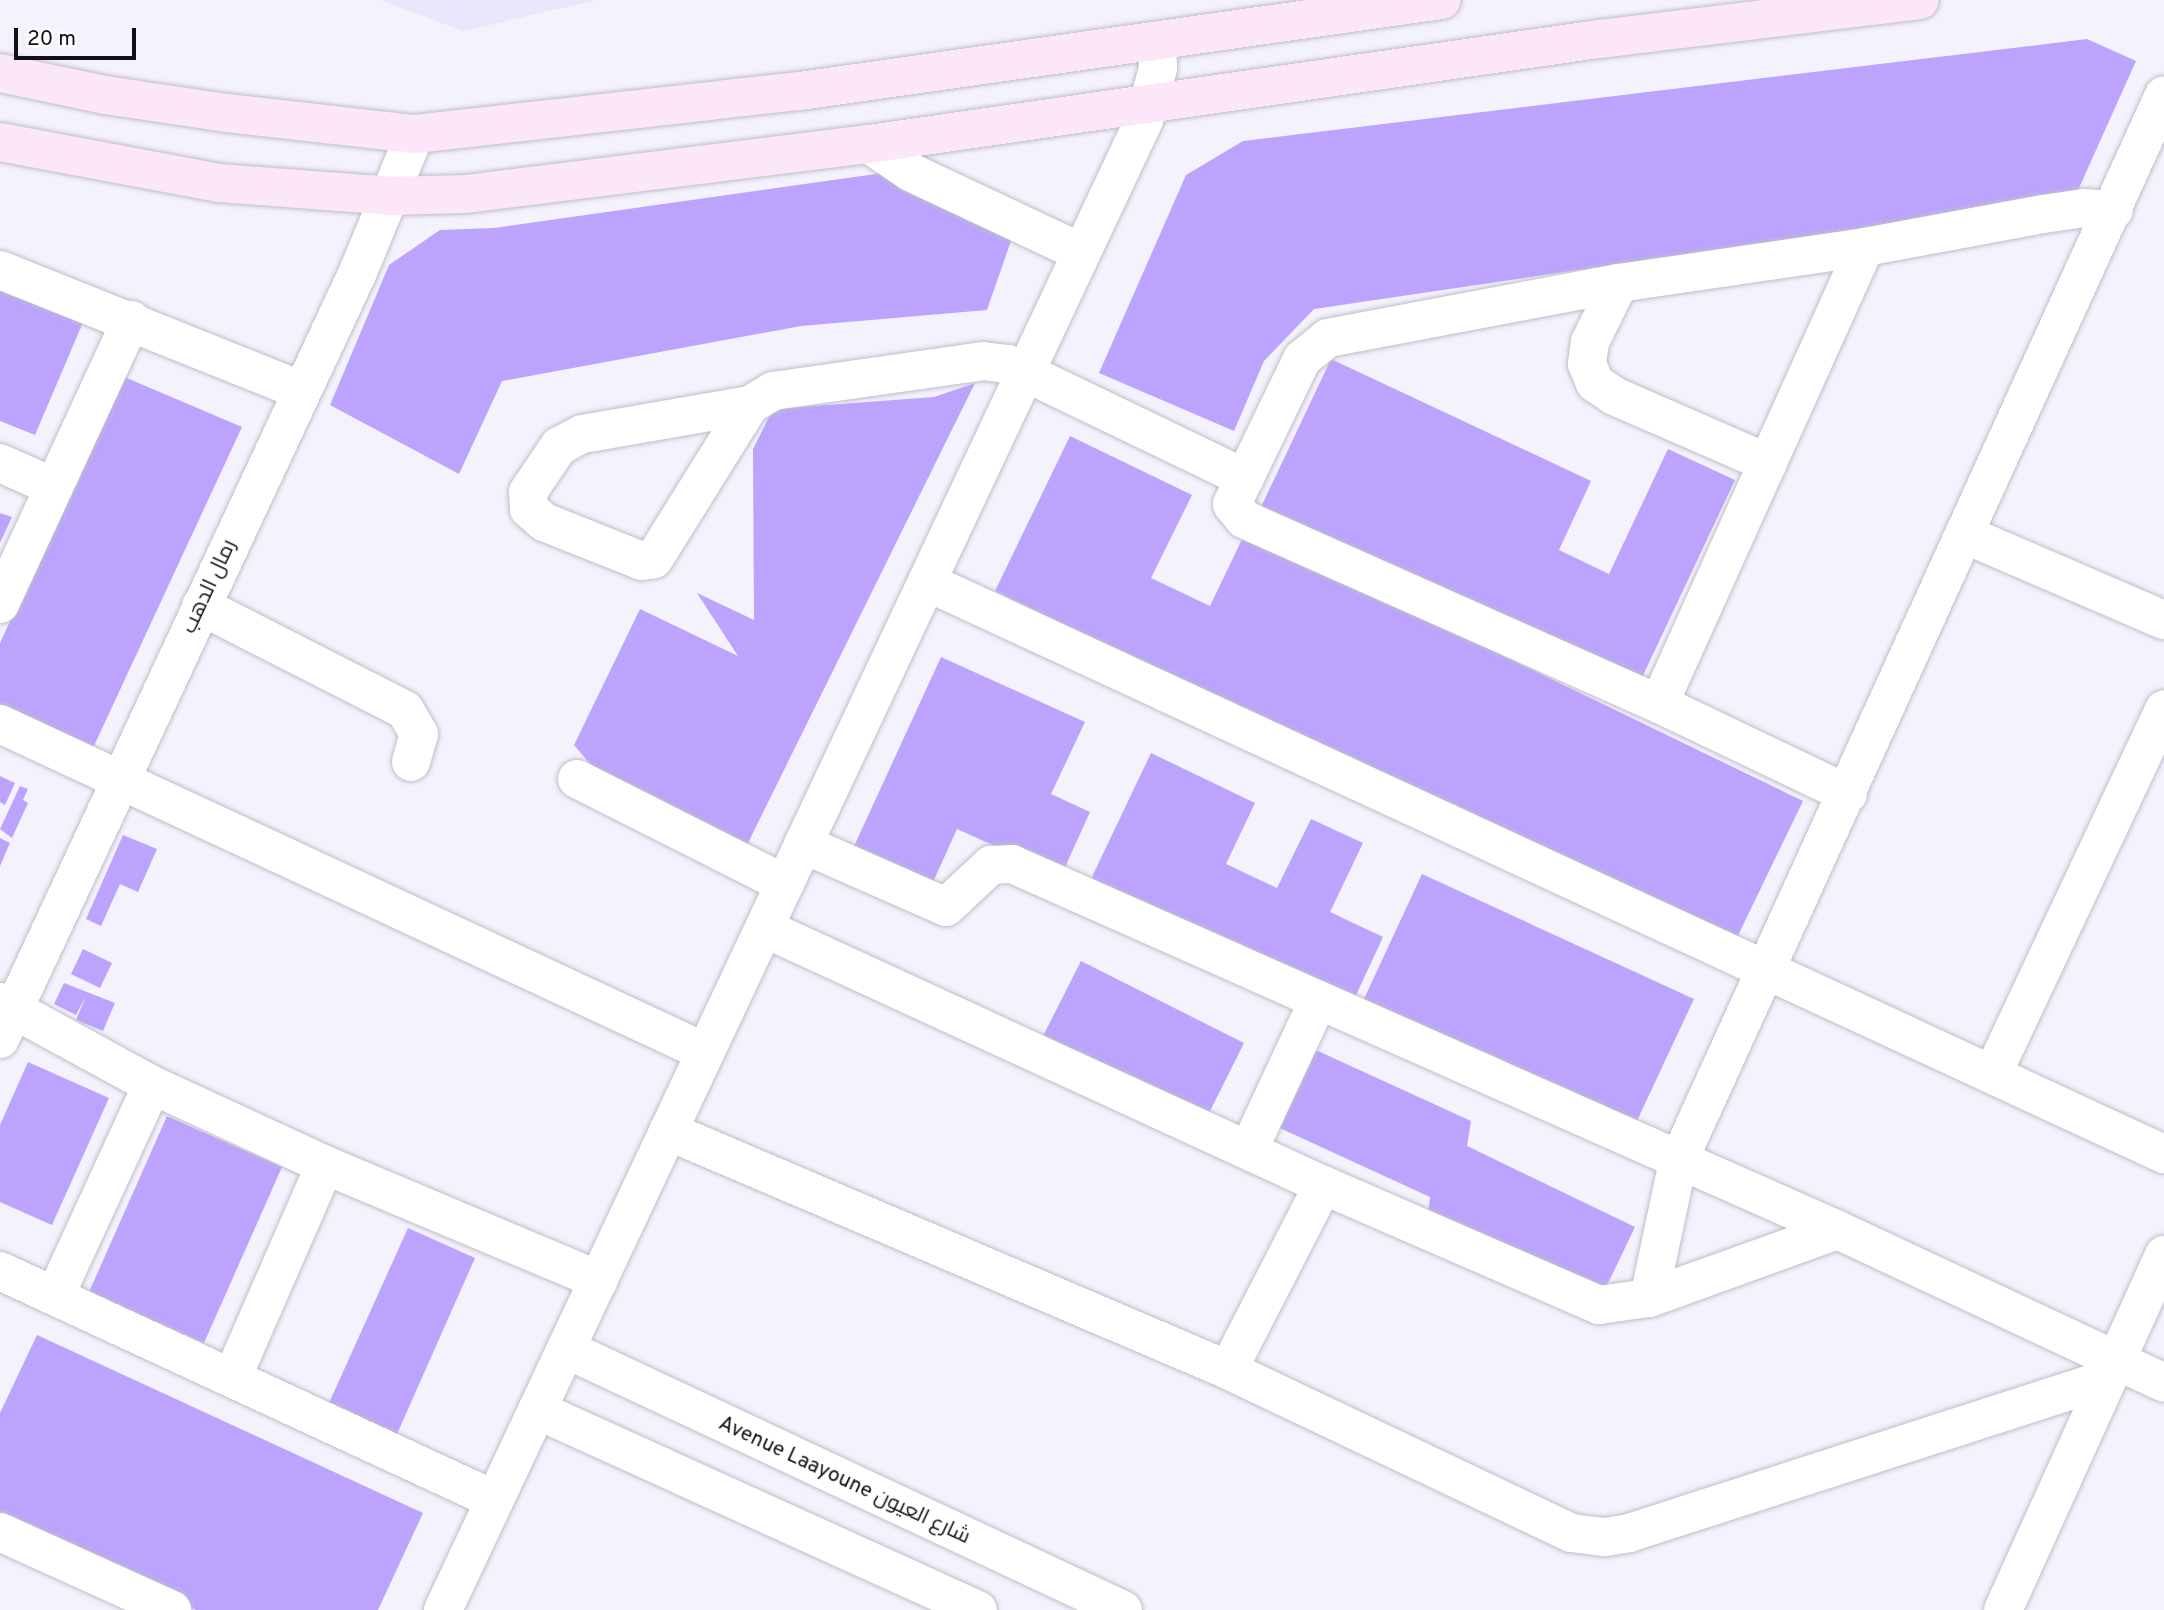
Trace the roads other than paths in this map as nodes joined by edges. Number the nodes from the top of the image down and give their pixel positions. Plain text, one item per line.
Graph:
1 (1442, 0) edge
2 (1920, 0) edge
3 (1157, 41) junction
4 (0, 73) edge
5 (2164, 95) edge
6 (1151, 100) junction
7 (415, 134) junction
8 (0, 142) edge
9 (869, 144) junction
10 (390, 196) junction
11 (2115, 210) junction
12 (1865, 247) junction
13 (1080, 252) junction
14 (0, 270) edge
15 (1619, 283) junction
16 (131, 320) junction
17 (1025, 372) junction
18 (302, 391) junction
19 (750, 405) junction
20 (0, 463) edge
21 (1768, 463) junction
22 (1245, 478) junction
23 (54, 487) junction
24 (1964, 534) junction
25 (927, 582) junction
26 (0, 604) edge
27 (201, 606) junction
28 (2164, 620) edge
29 (1659, 704) junction
30 (2164, 709) edge
31 (0, 724) edge
32 (411, 762) dead end
33 (577, 779) dead end
34 (118, 782) junction
35 (1848, 794) junction
36 (803, 844) junction
37 (785, 884) junction
38 (764, 928) junction
39 (1765, 973) junction
40 (1318, 1001) junction
41 (5, 1016) edge
42 (705, 1052) junction
43 (1993, 1073) junction
44 (152, 1084) junction
45 (668, 1131) junction
46 (1248, 1149) junction
47 (2164, 1154) edge
48 (1678, 1162) junction
49 (325, 1165) junction
50 (1323, 1185) junction
51 (1838, 1230) junction
52 (2164, 1255) edge
53 (0, 1271) edge
54 (599, 1280) junction
55 (55, 1296) junction
56 (1649, 1298) junction
57 (566, 1349) junction
58 (1228, 1370) junction
59 (2111, 1371) junction
60 (232, 1378) junction
61 (2164, 1383) edge
62 (537, 1410) junction
63 (495, 1500) junction
64 (0, 1532) edge
65 (172, 1610) edge
66 (443, 1610) edge
67 (978, 1610) edge
68 (1123, 1610) edge
69 (2003, 1610) edge

1 - 3 street
2 - 6 street
3 - 6 street
3 - 7 street
4 - 7 street
5 - 11 street
6 - 9 street
6 - 13 street
7 - 10 street, رمال الدهب
8 - 10 street
9 - 10 street
9 - 13 street
10 - 18 street, رمال الدهب
11 - 12 street
11 - 24 street
12 - 15 street
12 - 21 street
13 - 17 street
14 - 16 street
15 - 21 street
15 - 22 street
16 - 18 street
16 - 23 street
17 - 19 street
17 - 22 street
17 - 25 street
18 - 27 street, رمال الدهب
19 - 19 street
20 - 23 street
21 - 29 street
22 - 29 street
23 - 26 street
24 - 28 street
24 - 35 street
25 - 36 street
25 - 39 street
27 - 32 street
27 - 34 street, رمال الدهب
29 - 35 street
30 - 43 street
31 - 34 street
33 - 37 street
34 - 41 street, رمال الدهب
34 - 42 street
35 - 39 street
36 - 37 street
36 - 40 street
37 - 38 street
38 - 42 street
38 - 46 street
39 - 43 street
39 - 48 street
40 - 46 street
40 - 48 street
41 - 44 street
42 - 45 street
43 - 47 street
44 - 49 street
44 - 55 street
45 - 54 street
45 - 58 street
46 - 50 street
48 - 51 street
48 - 56 street
49 - 54 street
49 - 60 street
50 - 56 street
50 - 58 street
51 - 56 street
51 - 59 street
52 - 59 street
53 - 55 street
54 - 57 street
55 - 60 street
57 - 62 street
57 - 68 street, Avenue Laayoune شارع العيون
58 - 59 street
59 - 61 street
59 - 69 street
60 - 63 street
62 - 63 street
62 - 67 street
63 - 66 street
64 - 65 street

